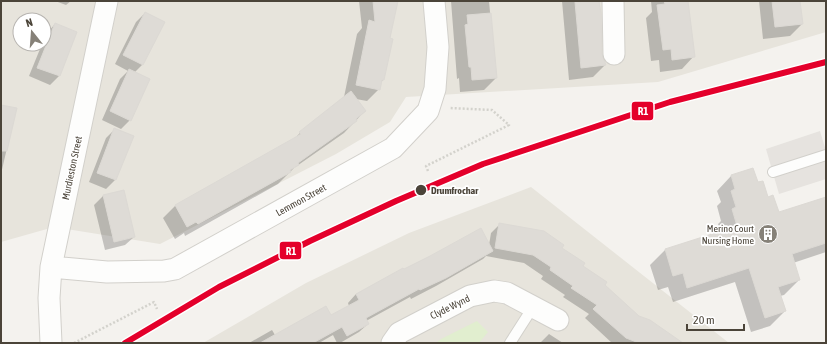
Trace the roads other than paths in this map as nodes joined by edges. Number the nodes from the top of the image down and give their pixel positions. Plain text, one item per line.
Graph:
1 (107, 1) edge
2 (434, 1) edge
3 (612, 1) edge
4 (614, 54) dead end
5 (826, 155) edge
6 (773, 172) dead end
7 (51, 267) junction
8 (533, 307) junction
9 (558, 320) dead end
10 (51, 340) edge
11 (392, 343) edge
12 (510, 343) edge

1 - 7 street, Murdieston Street
2 - 7 street, Lemmon Street
3 - 4 street
5 - 6 lane
7 - 10 street, Murdieston Street
8 - 9 street, Clyde Wynd
8 - 11 street, Clyde Wynd
8 - 12 lane

